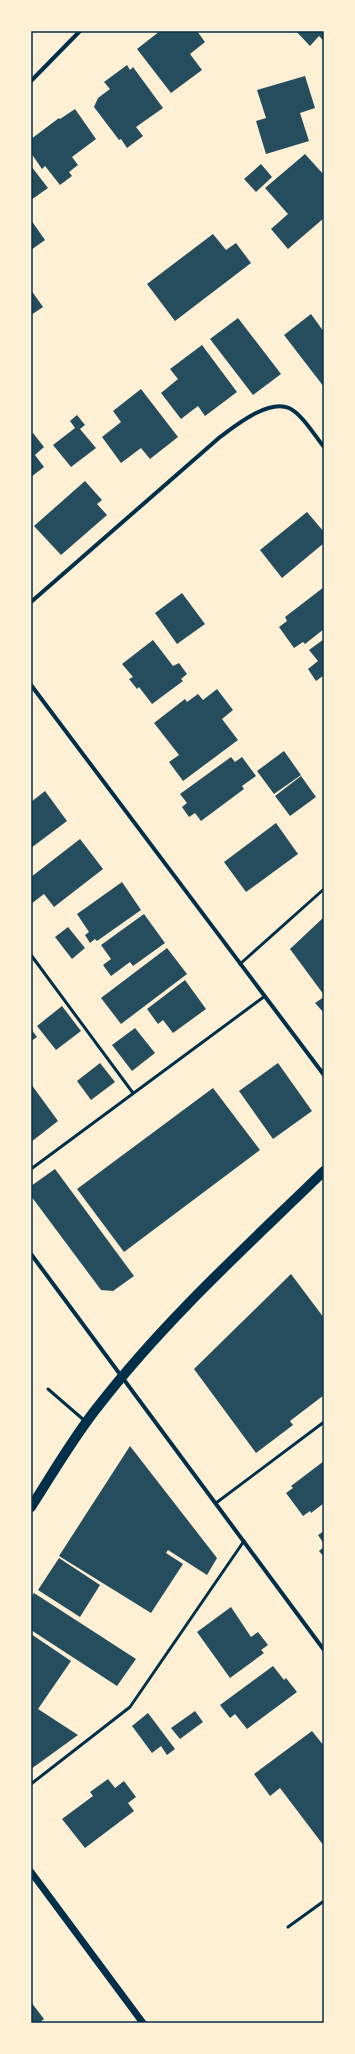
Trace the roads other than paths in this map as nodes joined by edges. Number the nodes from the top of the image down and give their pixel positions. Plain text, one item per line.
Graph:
1 (80, 31) edge
2 (31, 81) edge
3 (324, 447) edge
4 (31, 602) edge
5 (31, 686) edge
6 (324, 889) edge
7 (31, 955) edge
8 (240, 964) junction
9 (265, 996) junction
10 (324, 1075) edge
11 (134, 1093) junction
12 (31, 1169) edge
13 (324, 1171) edge
14 (32, 1257) edge
15 (122, 1377) junction
16 (48, 1389) dead end
17 (86, 1422) junction
18 (324, 1422) edge
19 (216, 1503) junction
20 (31, 1507) edge
21 (244, 1541) junction
22 (324, 1650) edge
23 (31, 1784) edge
24 (31, 1872) edge
25 (324, 1901) edge
26 (288, 1927) dead end
27 (143, 2023) edge

1 - 2 street
3 - 4 street
5 - 8 street
6 - 8 lane
7 - 11 lane
8 - 9 street
9 - 10 street
9 - 11 lane
11 - 12 lane
13 - 15 main road
14 - 15 street
15 - 17 main road
15 - 19 street
16 - 17 lane
17 - 20 main road
18 - 19 lane
19 - 21 street
21 - 22 street
21 - 23 lane
24 - 27 street
25 - 26 lane

